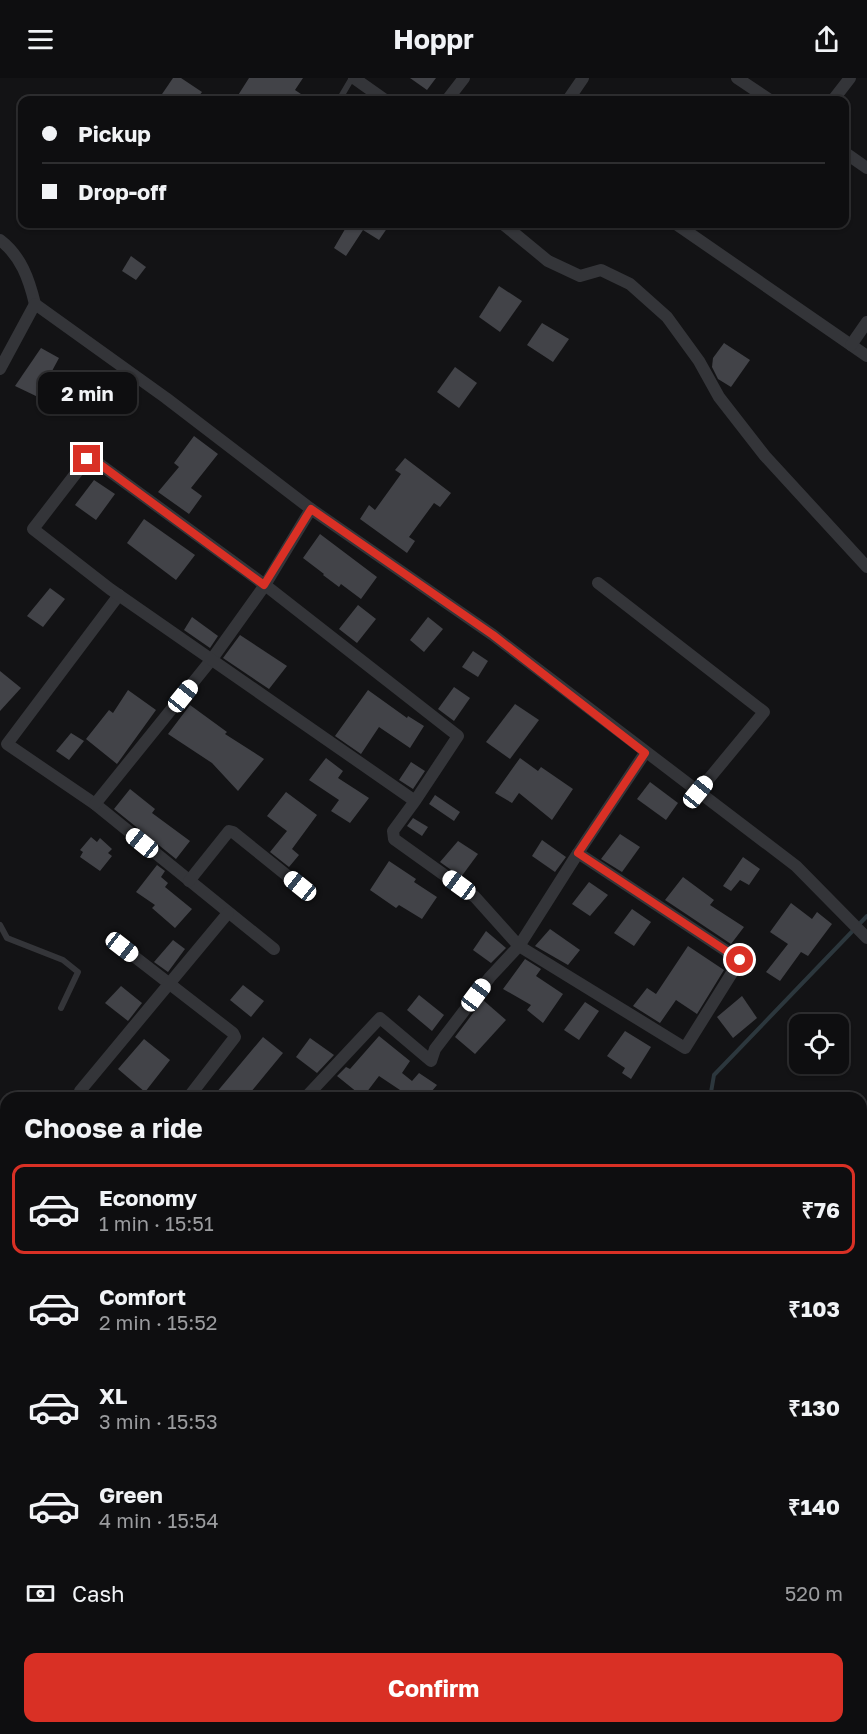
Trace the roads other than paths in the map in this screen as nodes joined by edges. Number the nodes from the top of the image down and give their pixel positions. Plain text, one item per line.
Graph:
1 (353, 78) edge
2 (464, 78) edge
3 (583, 78) edge
4 (737, 78) edge
5 (850, 78) edge
6 (342, 96) edge
7 (379, 96) edge
8 (450, 96) edge
9 (571, 96) edge
10 (764, 96) edge
11 (836, 96) edge
12 (849, 155) edge
13 (867, 168) edge
14 (508, 228) edge
15 (682, 228) edge
16 (0, 240) edge
17 (35, 304) junction
18 (867, 322) edge
19 (851, 345) junction
20 (867, 356) edge
21 (0, 369) edge
22 (311, 509) junction
23 (867, 567) edge
24 (598, 583) dead end
25 (264, 585) junction
26 (119, 595) junction
27 (212, 659) junction
28 (4, 741) edge
29 (645, 753) junction
30 (698, 792) junction
31 (415, 801) junction
32 (95, 804) junction
33 (578, 853) junction
34 (189, 881) junction
35 (300, 886) dead end
36 (228, 913) junction
37 (0, 925) edge
38 (867, 938) edge
39 (519, 946) junction
40 (122, 947) dead end
41 (274, 949) dead end
42 (170, 985) junction
43 (61, 1008) dead end
44 (81, 1092) edge
45 (193, 1092) edge
46 (311, 1092) edge

1 - 6 lane
1 - 7 street
2 - 8 street
3 - 9 street
4 - 10 street
5 - 11 street
12 - 13 street
14 - 23 street
15 - 19 street
16 - 17 street
17 - 21 street
17 - 22 street
18 - 19 street
19 - 20 street
22 - 25 street
22 - 29 street
24 - 30 street
25 - 26 street
25 - 27 street
25 - 31 street
26 - 27 street
26 - 28 street
27 - 31 street
27 - 32 street
28 - 32 street
29 - 30 street
29 - 33 street
30 - 38 street
31 - 39 street
32 - 34 street
33 - 39 street
33 - 39 street
34 - 35 street
34 - 36 street
36 - 41 street
36 - 42 street
37 - 43 lane
39 - 46 street
40 - 42 street
42 - 44 street
42 - 45 street

